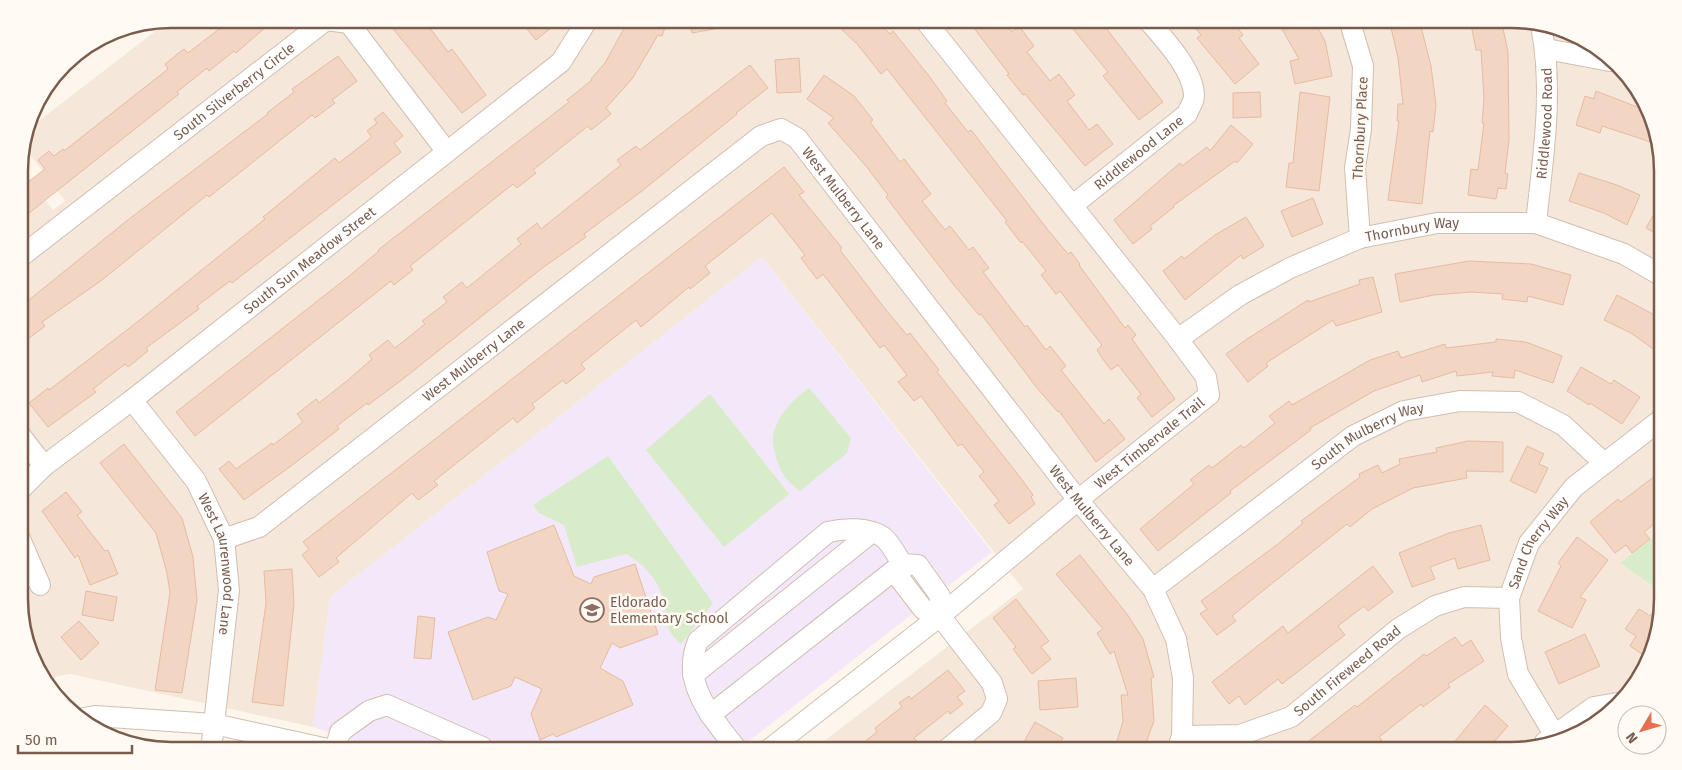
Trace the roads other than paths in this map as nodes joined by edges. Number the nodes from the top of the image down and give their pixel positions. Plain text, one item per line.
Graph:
1 (316, 28) edge
2 (353, 28) edge
3 (582, 28) edge
4 (931, 28) edge
5 (1154, 28) edge
6 (1352, 28) edge
7 (1542, 31) edge
8 (1546, 49) junction
9 (1603, 61) edge
10 (448, 152) junction
11 (1073, 205) junction
12 (1536, 223) junction
13 (1360, 238) junction
14 (28, 251) edge
15 (1654, 271) edge
16 (1178, 338) junction
17 (132, 400) junction
18 (1654, 425) edge
19 (28, 445) edge
20 (1604, 463) junction
21 (44, 466) junction
22 (28, 482) edge
23 (1078, 500) junction
24 (871, 533) junction
25 (224, 539) junction
26 (28, 557) edge
27 (902, 564) junction
28 (40, 585) dead end
29 (1153, 589) junction
30 (1509, 598) junction
31 (940, 616) junction
32 (693, 675) junction
33 (1608, 704) edge
34 (710, 715) junction
35 (89, 717) edge
36 (214, 724) junction
37 (1553, 736) edge
38 (1548, 737) edge
39 (212, 742) edge
40 (295, 742) edge
41 (338, 742) edge
42 (470, 742) edge
43 (731, 742) edge
44 (779, 742) edge
45 (956, 742) edge
46 (1179, 742) edge
47 (1188, 742) edge

1 - 14 street, South Silverberry Circle
2 - 10 street, South Silverberry Circle
3 - 10 street, South Sun Meadow Street
4 - 11 street, West Timbervale Trail
5 - 11 street, Riddlewood Lane
6 - 13 street, Thornbury Place
7 - 8 street, Riddlewood Road
8 - 9 street
8 - 12 street, Riddlewood Road
10 - 17 street, South Sun Meadow Street
11 - 16 street, West Timbervale Trail
12 - 13 street, Thornbury Way
12 - 15 street, Thornbury Way
13 - 16 street, Thornbury Way
16 - 23 street, West Timbervale Trail
17 - 21 street, South Sun Meadow Street
17 - 25 street, West Laurenwood Lane
18 - 20 street, Sand Cherry Way
19 - 21 street
20 - 29 street, South Mulberry Way
20 - 30 street, Sand Cherry Way
21 - 22 street, South Sun Meadow Street
23 - 25 street, West Mulberry Lane
23 - 29 street, West Mulberry Lane
23 - 31 street, West Timbervale Trail
24 - 27 street
24 - 32 street
24 - 32 street
25 - 36 street, West Laurenwood Lane
26 - 28 street
27 - 31 street
27 - 34 street
29 - 46 street, West Mulberry Lane
30 - 38 street, Sand Cherry Way
30 - 47 street, South Fireweed Road
31 - 44 street, West Timbervale Trail
31 - 45 street
32 - 34 street
33 - 37 street
34 - 43 street
35 - 36 street
36 - 39 street, West Laurenwood Lane
36 - 40 street
41 - 42 street

